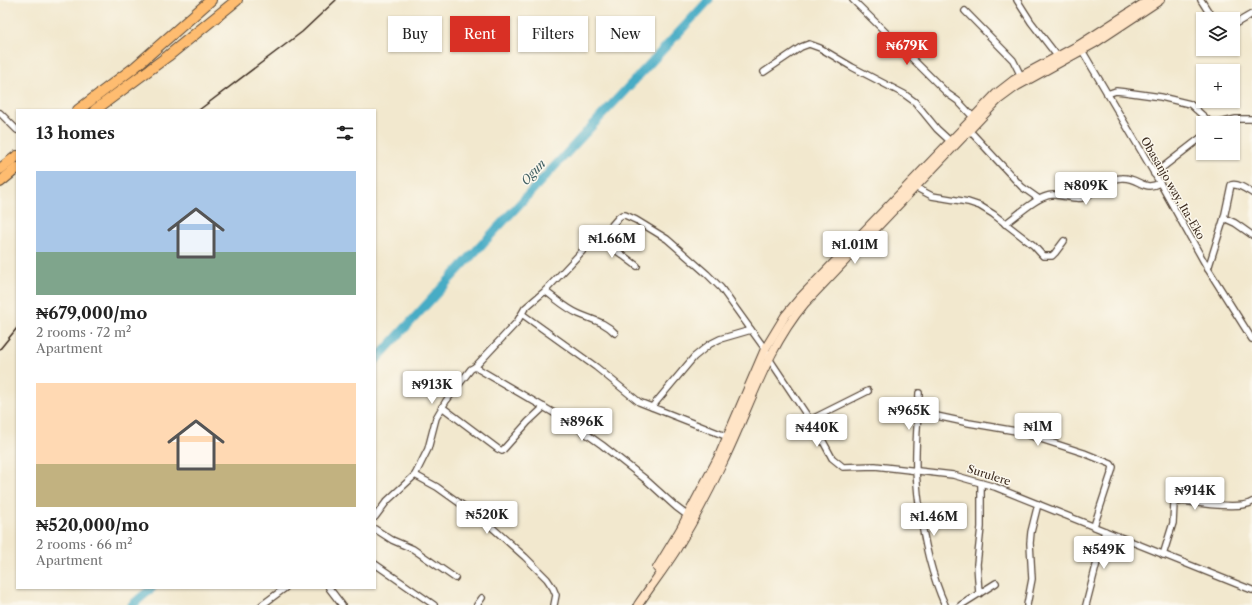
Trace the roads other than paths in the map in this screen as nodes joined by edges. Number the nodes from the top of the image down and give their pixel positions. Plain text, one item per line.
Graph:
1 (211, 0) edge
2 (237, 0) edge
3 (853, 0) edge
4 (1017, 0) edge
5 (1149, 0) edge
6 (1160, 0) edge
7 (1202, 0) edge
8 (965, 11) dead end
9 (1209, 12) edge
10 (1252, 14) edge
11 (1240, 21) edge
12 (1080, 48) junction
13 (1058, 57) junction
14 (764, 72) dead end
15 (1021, 76) junction
16 (1107, 94) junction
17 (79, 109) edge
18 (96, 109) edge
19 (0, 113) edge
20 (1203, 116) edge
21 (973, 117) junction
22 (1240, 119) edge
23 (1252, 119) edge
24 (16, 129) edge
25 (969, 130) junction
26 (950, 141) junction
27 (1196, 141) edge
28 (16, 157) edge
29 (0, 169) edge
30 (16, 169) edge
31 (1154, 174) junction
32 (0, 182) edge
33 (1160, 183) junction
34 (915, 187) junction
35 (1252, 193) edge
36 (1039, 199) junction
37 (1224, 218) junction
38 (1005, 224) junction
39 (1252, 235) edge
40 (597, 238) junction
41 (1064, 242) dead end
42 (637, 266) dead end
43 (1208, 269) junction
44 (545, 291) junction
45 (522, 314) junction
46 (751, 330) junction
47 (615, 333) dead end
48 (1252, 339) edge
49 (765, 349) junction
50 (770, 360) junction
51 (475, 367) junction
52 (868, 391) dead end
53 (919, 392) dead end
54 (442, 407) junction
55 (544, 407) junction
56 (652, 407) junction
57 (918, 412) junction
58 (810, 420) junction
59 (728, 437) junction
60 (916, 470) junction
61 (415, 475) junction
62 (982, 483) junction
63 (1252, 502) edge
64 (1038, 504) junction
65 (376, 516) edge
66 (688, 516) junction
67 (1094, 526) junction
68 (376, 530) edge
69 (1105, 531) junction
70 (1163, 555) junction
71 (376, 565) edge
72 (455, 578) dead end
73 (996, 583) dead end
74 (284, 589) edge
75 (330, 589) edge
76 (1252, 590) edge
77 (979, 594) junction
78 (482, 598) dead end
79 (262, 605) edge
80 (342, 605) edge
81 (434, 605) edge
82 (477, 605) edge
83 (554, 605) edge
84 (632, 605) edge
85 (638, 605) edge
86 (945, 605) edge
87 (962, 605) edge
88 (1027, 605) edge
89 (1086, 605) edge

1 - 17 highway
2 - 18 highway
3 - 21 street
4 - 13 street
5 - 12 main road
6 - 12 main road
7 - 9 street
8 - 15 street
10 - 11 street
12 - 13 main road
12 - 16 street, Obasanjo way, Ita-Eko
12 - 25 main road
13 - 15 main road
14 - 26 street
15 - 21 main road
16 - 20 street
16 - 31 street, Obasanjo way, Ita-Eko
19 - 24 street
21 - 26 main road
22 - 23 street
25 - 34 main road
25 - 36 street
26 - 49 main road
27 - 31 street
28 - 29 highway
30 - 32 highway
31 - 33 street, Obasanjo way, Ita-Eko
33 - 36 street
33 - 43 street, Obasanjo way, Ita-Eko
34 - 38 street
34 - 50 main road
35 - 37 street
36 - 38 street
37 - 39 street
37 - 43 street
38 - 41 street
40 - 42 street
40 - 44 street, Surulere
40 - 46 street, Surulere
43 - 48 street, Obasanjo way, Ita-Eko
44 - 45 street, Surulere
44 - 47 street
45 - 51 street, Surulere
45 - 56 street
46 - 49 street, Surulere
46 - 56 street
49 - 50 street, Surulere
49 - 59 main road
50 - 58 street, Surulere
50 - 85 main road
51 - 54 street, Surulere
51 - 55 street
52 - 58 street
53 - 57 street
54 - 55 street
54 - 61 street, Surulere
55 - 66 street
56 - 59 street
57 - 60 street
57 - 67 street
58 - 60 street, Surulere
59 - 66 main road
60 - 62 street, Surulere
60 - 86 street
61 - 65 street
61 - 83 street
62 - 64 street, Surulere
62 - 77 street
63 - 70 street
64 - 67 street, Surulere
64 - 88 street
66 - 84 main road
67 - 69 street, Surulere
68 - 72 street
69 - 70 street, Surulere
69 - 89 street
70 - 76 street, Surulere
71 - 81 street
73 - 77 street
74 - 79 street
75 - 80 street
77 - 87 street
78 - 82 street

